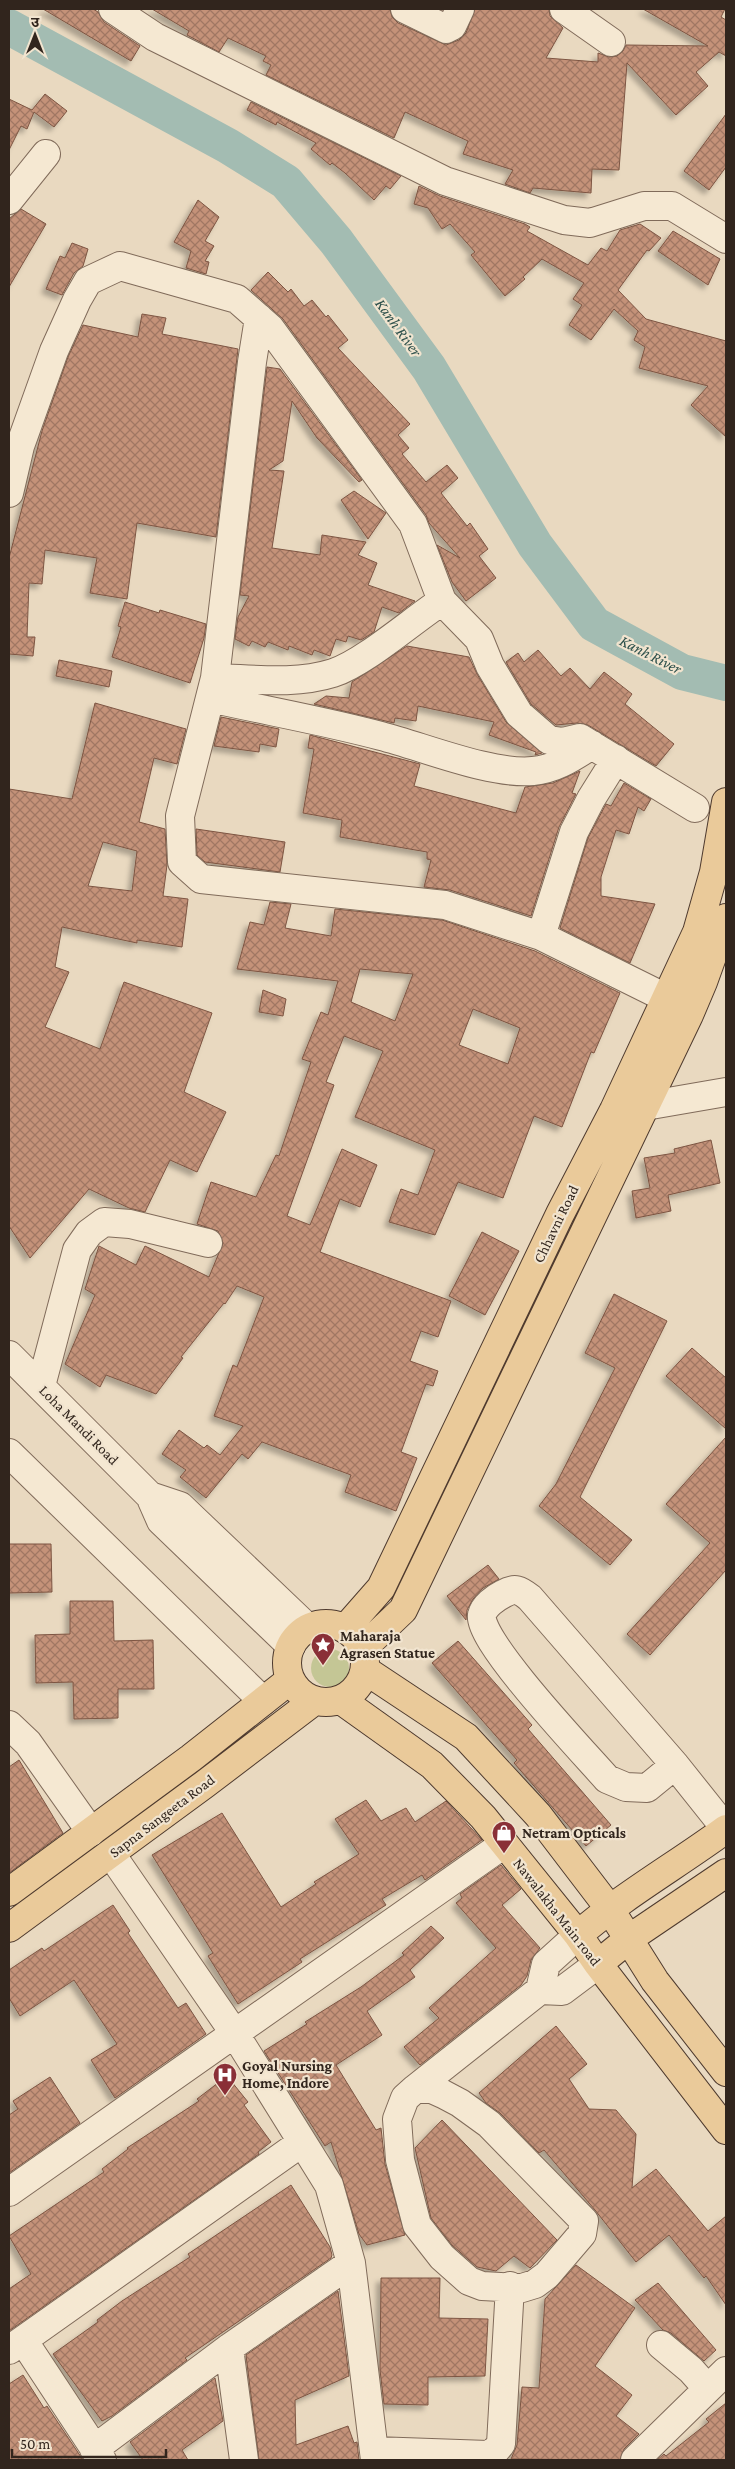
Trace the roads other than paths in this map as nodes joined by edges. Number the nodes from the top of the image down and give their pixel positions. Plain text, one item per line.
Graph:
1 (113, 9) edge
2 (405, 9) edge
3 (460, 9) edge
4 (564, 9) edge
5 (611, 42) dead end
6 (46, 154) dead end
7 (9, 200) edge
8 (726, 239) edge
9 (259, 318) junction
10 (9, 493) edge
11 (442, 601) junction
12 (212, 688) junction
13 (592, 745) junction
14 (616, 758) junction
15 (726, 802) edge
16 (695, 808) dead end
17 (722, 847) edge
18 (726, 918) edge
19 (541, 936) junction
20 (666, 998) junction
21 (688, 1015) junction
22 (726, 1092) edge
23 (645, 1106) junction
24 (208, 1244) dead end
25 (9, 1355) edge
26 (41, 1386) junction
27 (9, 1453) edge
28 (345, 1629) junction
29 (300, 1637) junction
30 (363, 1659) junction
31 (290, 1680) junction
32 (341, 1700) junction
33 (263, 1701) junction
34 (314, 1701) junction
35 (9, 1725) edge
36 (675, 1765) junction
37 (726, 1829) edge
38 (90, 1832) junction
39 (504, 1844) junction
40 (111, 1854) junction
41 (726, 1873) edge
42 (9, 1892) edge
43 (610, 1908) junction
44 (9, 1928) edge
45 (578, 1934) junction
46 (630, 1938) junction
47 (598, 1964) junction
48 (540, 1990) junction
49 (235, 2034) junction
50 (726, 2072) edge
51 (415, 2089) junction
52 (726, 2130) edge
53 (301, 2142) junction
54 (9, 2192) edge
55 (351, 2263) junction
56 (510, 2286) junction
57 (16, 2345) edge
58 (661, 2345) dead end
59 (229, 2348) junction
60 (717, 2380) edge
61 (98, 2454) edge
62 (375, 2456) edge
63 (244, 2460) edge
64 (635, 2460) edge

1 - 8 street
2 - 3 street
4 - 5 street
6 - 7 street
9 - 10 street
9 - 11 street
9 - 12 street
11 - 12 street
11 - 13 street
12 - 13 street
12 - 19 street
13 - 14 street
14 - 16 street
14 - 19 street
15 - 17 main road, Chhavni Road
17 - 20 main road, Chhavni Road
18 - 21 main road, Chhavni Road
19 - 20 street
20 - 21 street
20 - 28 main road, Chhavni Road
21 - 23 main road, Chhavni Road
22 - 23 street
23 - 30 main road, Chhavni Road
24 - 26 street
25 - 26 street, Loha Mandi Road
26 - 29 street, Loha Mandi Road
27 - 33 street
28 - 29 main road
28 - 30 main road
29 - 31 main road
30 - 32 main road
30 - 43 main road
31 - 33 main road, Sapna Sangeeta Road
31 - 34 main road
32 - 34 main road
32 - 39 main road, Nawalakha Main road
33 - 38 main road, Sapna Sangeeta Road
34 - 40 main road, Sapna Sangeeta Road
35 - 38 street
36 - 36 street
36 - 37 street
37 - 43 main road
38 - 42 main road, Sapna Sangeeta Road
39 - 45 main road, Nawalakha Main road
39 - 49 street
40 - 44 main road, Sapna Sangeeta Road
40 - 49 street
41 - 46 main road
43 - 45 main road
43 - 46 main road
45 - 47 main road, Nawalakha Main road
45 - 48 street
46 - 47 main road
46 - 50 main road
47 - 48 street
47 - 52 main road, Nawalakha Main road
48 - 51 street
49 - 53 street
49 - 54 street
51 - 56 street
51 - 56 street
53 - 55 street
53 - 57 street
55 - 59 street
55 - 62 street
56 - 62 street
57 - 61 street
58 - 60 street
59 - 61 street
59 - 63 street
60 - 64 street

